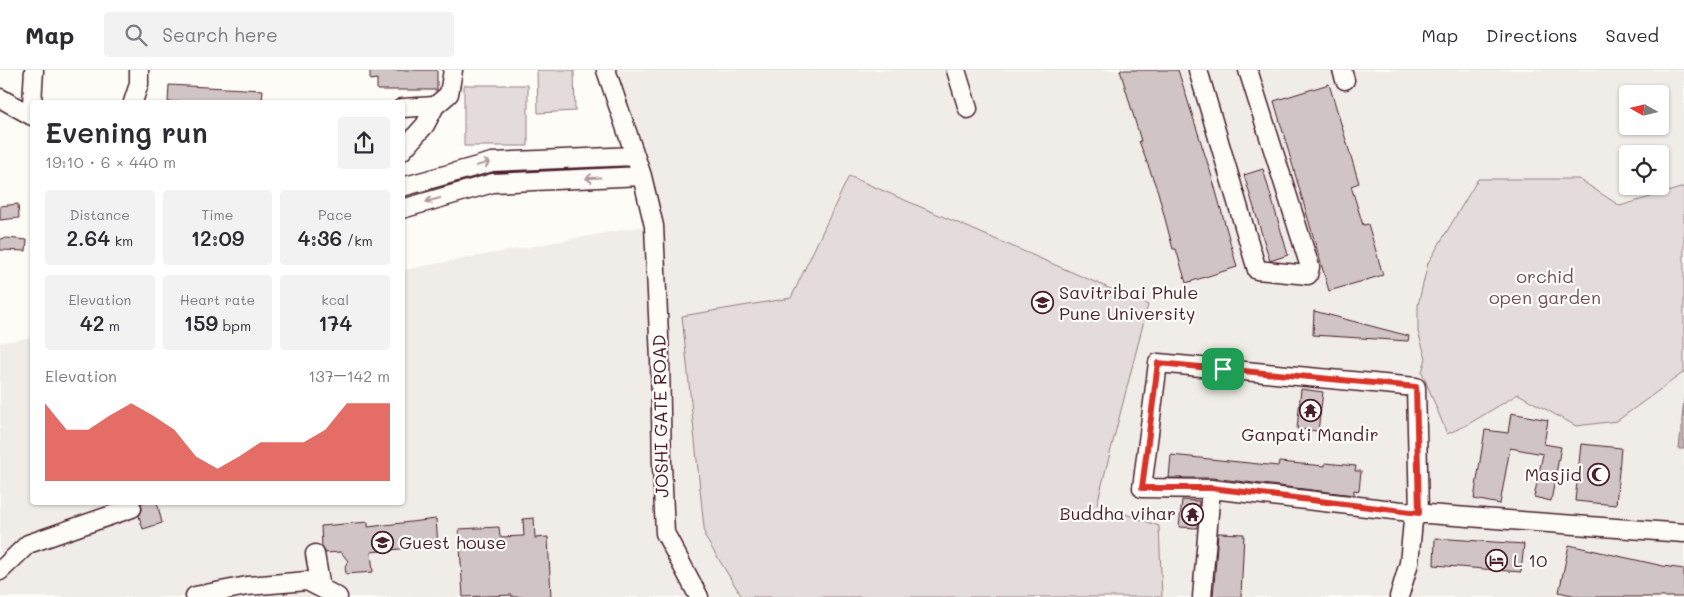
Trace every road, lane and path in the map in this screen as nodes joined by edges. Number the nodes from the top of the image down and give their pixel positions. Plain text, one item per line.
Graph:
1 (34, 70) edge
2 (139, 70) edge
3 (452, 70) edge
4 (606, 70) edge
5 (956, 70) edge
6 (1198, 70) edge
7 (1248, 70) edge
8 (0, 98) edge
9 (32, 100) edge
10 (134, 100) edge
11 (435, 106) junction
12 (405, 108) edge
13 (968, 109) dead end
14 (30, 115) edge
15 (405, 148) edge
16 (635, 156) junction
17 (642, 176) junction
18 (405, 186) edge
19 (405, 208) edge
20 (1211, 488) junction
21 (132, 508) dead end
22 (1419, 513) junction
23 (1684, 533) edge
24 (315, 554) dead end
25 (0, 571) edge
26 (321, 588) junction
27 (195, 596) edge
28 (338, 597) edge
29 (700, 597) edge
30 (1202, 597) edge
31 (1399, 597) edge

1 - 9 street
2 - 10 street
3 - 11 street
4 - 16 street, JOSHI GATE ROAD
5 - 13 street
6 - 7 street
8 - 14 street
11 - 12 street
11 - 15 street
16 - 17 street, JOSHI GATE ROAD
18 -> 16 street
17 -> 19 street
17 - 29 street, JOSHI GATE ROAD
20 - 22 street
20 - 22 street
20 - 30 street
21 - 25 street
22 - 23 street
22 - 31 street
24 - 26 street
26 - 27 street
26 - 28 street

